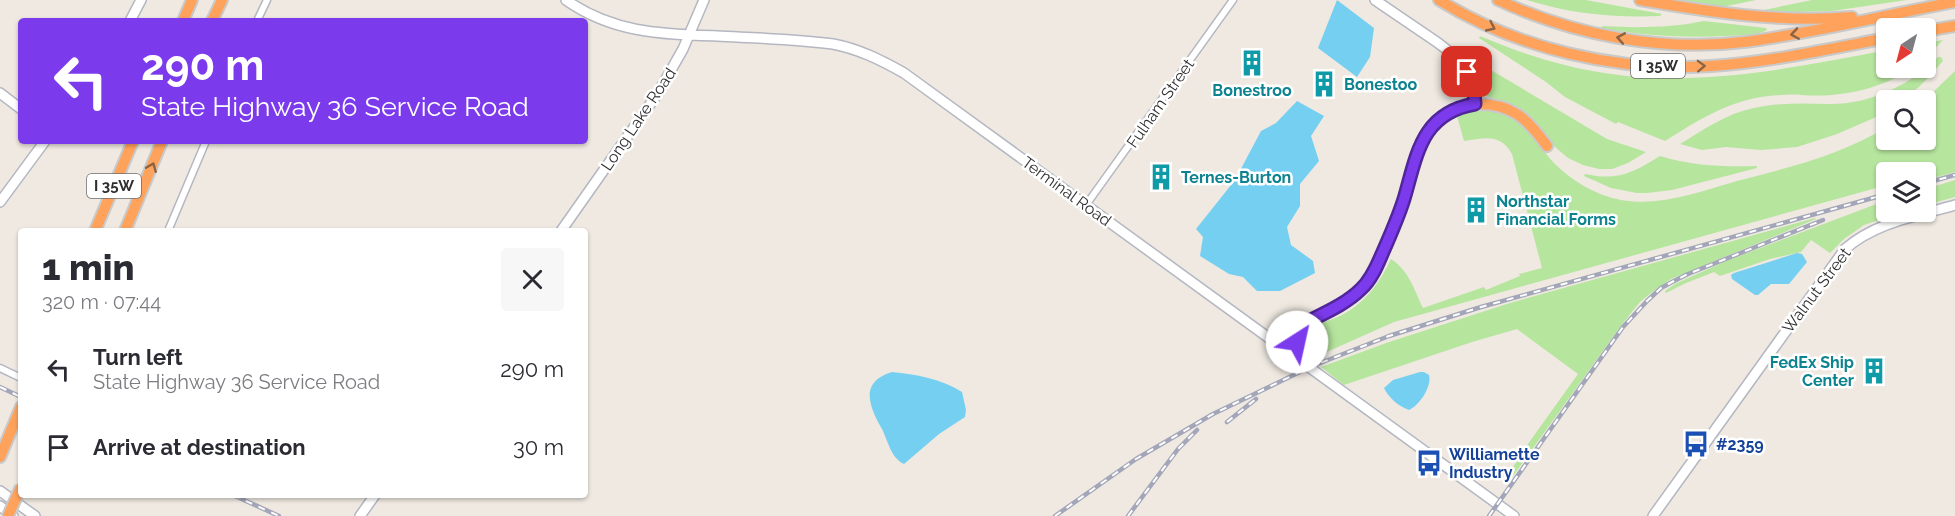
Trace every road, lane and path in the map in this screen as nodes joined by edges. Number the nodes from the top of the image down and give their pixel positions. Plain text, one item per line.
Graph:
1 (141, 0) edge
2 (192, 0) edge
3 (222, 0) edge
4 (267, 0) edge
5 (566, 0) edge
6 (704, 0) edge
7 (1233, 0) edge
8 (1375, 0) edge
9 (1439, 0) edge
10 (1498, 0) edge
11 (1640, 0) edge
12 (1955, 2) edge
13 (1894, 14) junction
14 (132, 18) edge
15 (184, 18) edge
16 (213, 18) edge
17 (258, 18) edge
18 (1955, 26) edge
19 (1936, 29) edge
20 (689, 35) junction
21 (1876, 40) edge
22 (0, 93) edge
23 (1475, 104) junction
24 (18, 107) edge
25 (43, 144) edge
26 (132, 144) edge
27 (161, 144) edge
28 (205, 144) edge
29 (1547, 146) dead end
30 (0, 202) edge
31 (1086, 205) junction
32 (1955, 205) edge
33 (96, 228) edge
34 (126, 228) edge
35 (169, 228) edge
36 (563, 228) edge
37 (1303, 324) junction
38 (1274, 340) junction
39 (1299, 359) junction
40 (0, 368) edge
41 (18, 377) edge
42 (18, 415) edge
43 (0, 457) edge
44 (0, 491) edge
45 (18, 494) edge
46 (373, 498) edge
47 (0, 506) edge
48 (8, 516) edge
49 (13, 516) edge
50 (35, 516) edge
51 (360, 516) edge
52 (1514, 516) edge
53 (1653, 516) edge

1 - 14 street
2 - 15 highway
3 - 16 highway
4 - 17 street
5 - 20 street, Terminal Road
6 - 20 street, Long Lake Road
7 - 31 street, Fulham Street
8 - 23 street
9 -> 21 highway, I 35W
13 -> 10 highway, I 35W
11 - 13 highway
12 - 13 highway, I 35W
18 - 19 highway
20 - 31 street, Terminal Road
20 - 36 street, Long Lake Road
22 - 24 street
23 - 29 highway
23 - 37 street
25 - 30 street
26 - 33 highway, I 35W
34 -> 27 highway, I 35W
28 - 35 street
31 - 38 street, Terminal Road
32 - 53 street, Walnut Street
37 - 38 street
37 - 39 street
38 - 39 street, Terminal Road
39 - 52 street, Terminal Road
40 - 41 street
42 - 43 highway
44 - 50 street
45 - 48 highway, bridge
46 - 51 street
47 - 49 street

